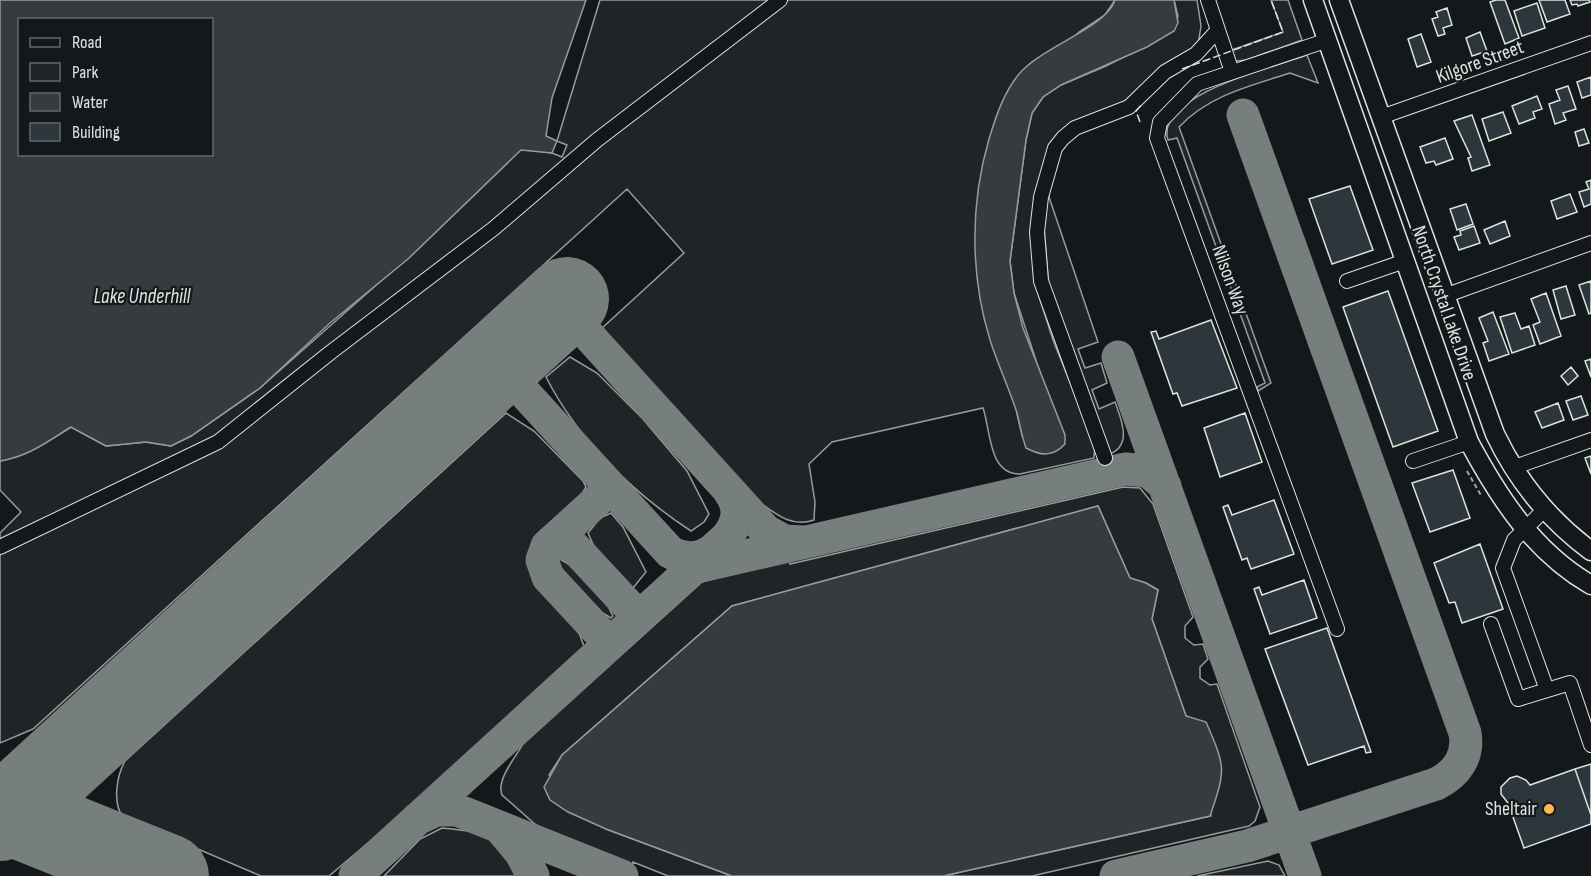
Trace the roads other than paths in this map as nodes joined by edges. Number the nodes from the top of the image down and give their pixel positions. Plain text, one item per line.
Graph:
1 (780, 0) edge
2 (1208, 0) edge
3 (1313, 0) edge
4 (1339, 0) edge
5 (1218, 30) junction
6 (1328, 40) junction
7 (1591, 43) edge
8 (1232, 72) junction
9 (1381, 117) junction
10 (1591, 243) edge
11 (1405, 261) junction
12 (1347, 281) dead end
13 (1447, 295) junction
14 (1591, 440) edge
15 (1469, 442) junction
16 (1105, 458) dead end
17 (1413, 460) dead end
18 (1512, 468) junction
19 (1545, 509) junction
20 (1524, 529) junction
21 (0, 547) edge
22 (1591, 551) edge
23 (1591, 585) edge
24 (1491, 624) dead end
25 (1337, 629) dead end
26 (1546, 690) junction
27 (1591, 745) edge

1 - 21 street
2 - 5 street
3 - 6 main road, North Crystal Lake Drive
4 - 9 main road, North Crystal Lake Drive
5 - 8 street
5 - 16 street
6 - 8 street, Nilson Way
6 - 11 main road, North Crystal Lake Drive
7 - 9 street, Kilgore Street
8 - 25 street, Nilson Way
9 - 13 main road, North Crystal Lake Drive
10 - 13 street
11 - 12 street
11 - 15 main road, North Crystal Lake Drive
13 - 18 main road, North Crystal Lake Drive
14 - 18 street
15 - 17 street
15 - 20 main road, North Crystal Lake Drive
18 - 19 main road, North Crystal Lake Drive
19 - 20 street
19 - 22 main road, North Crystal Lake Drive
20 - 23 main road, North Crystal Lake Drive
20 - 26 street
24 - 26 street
26 - 27 street

